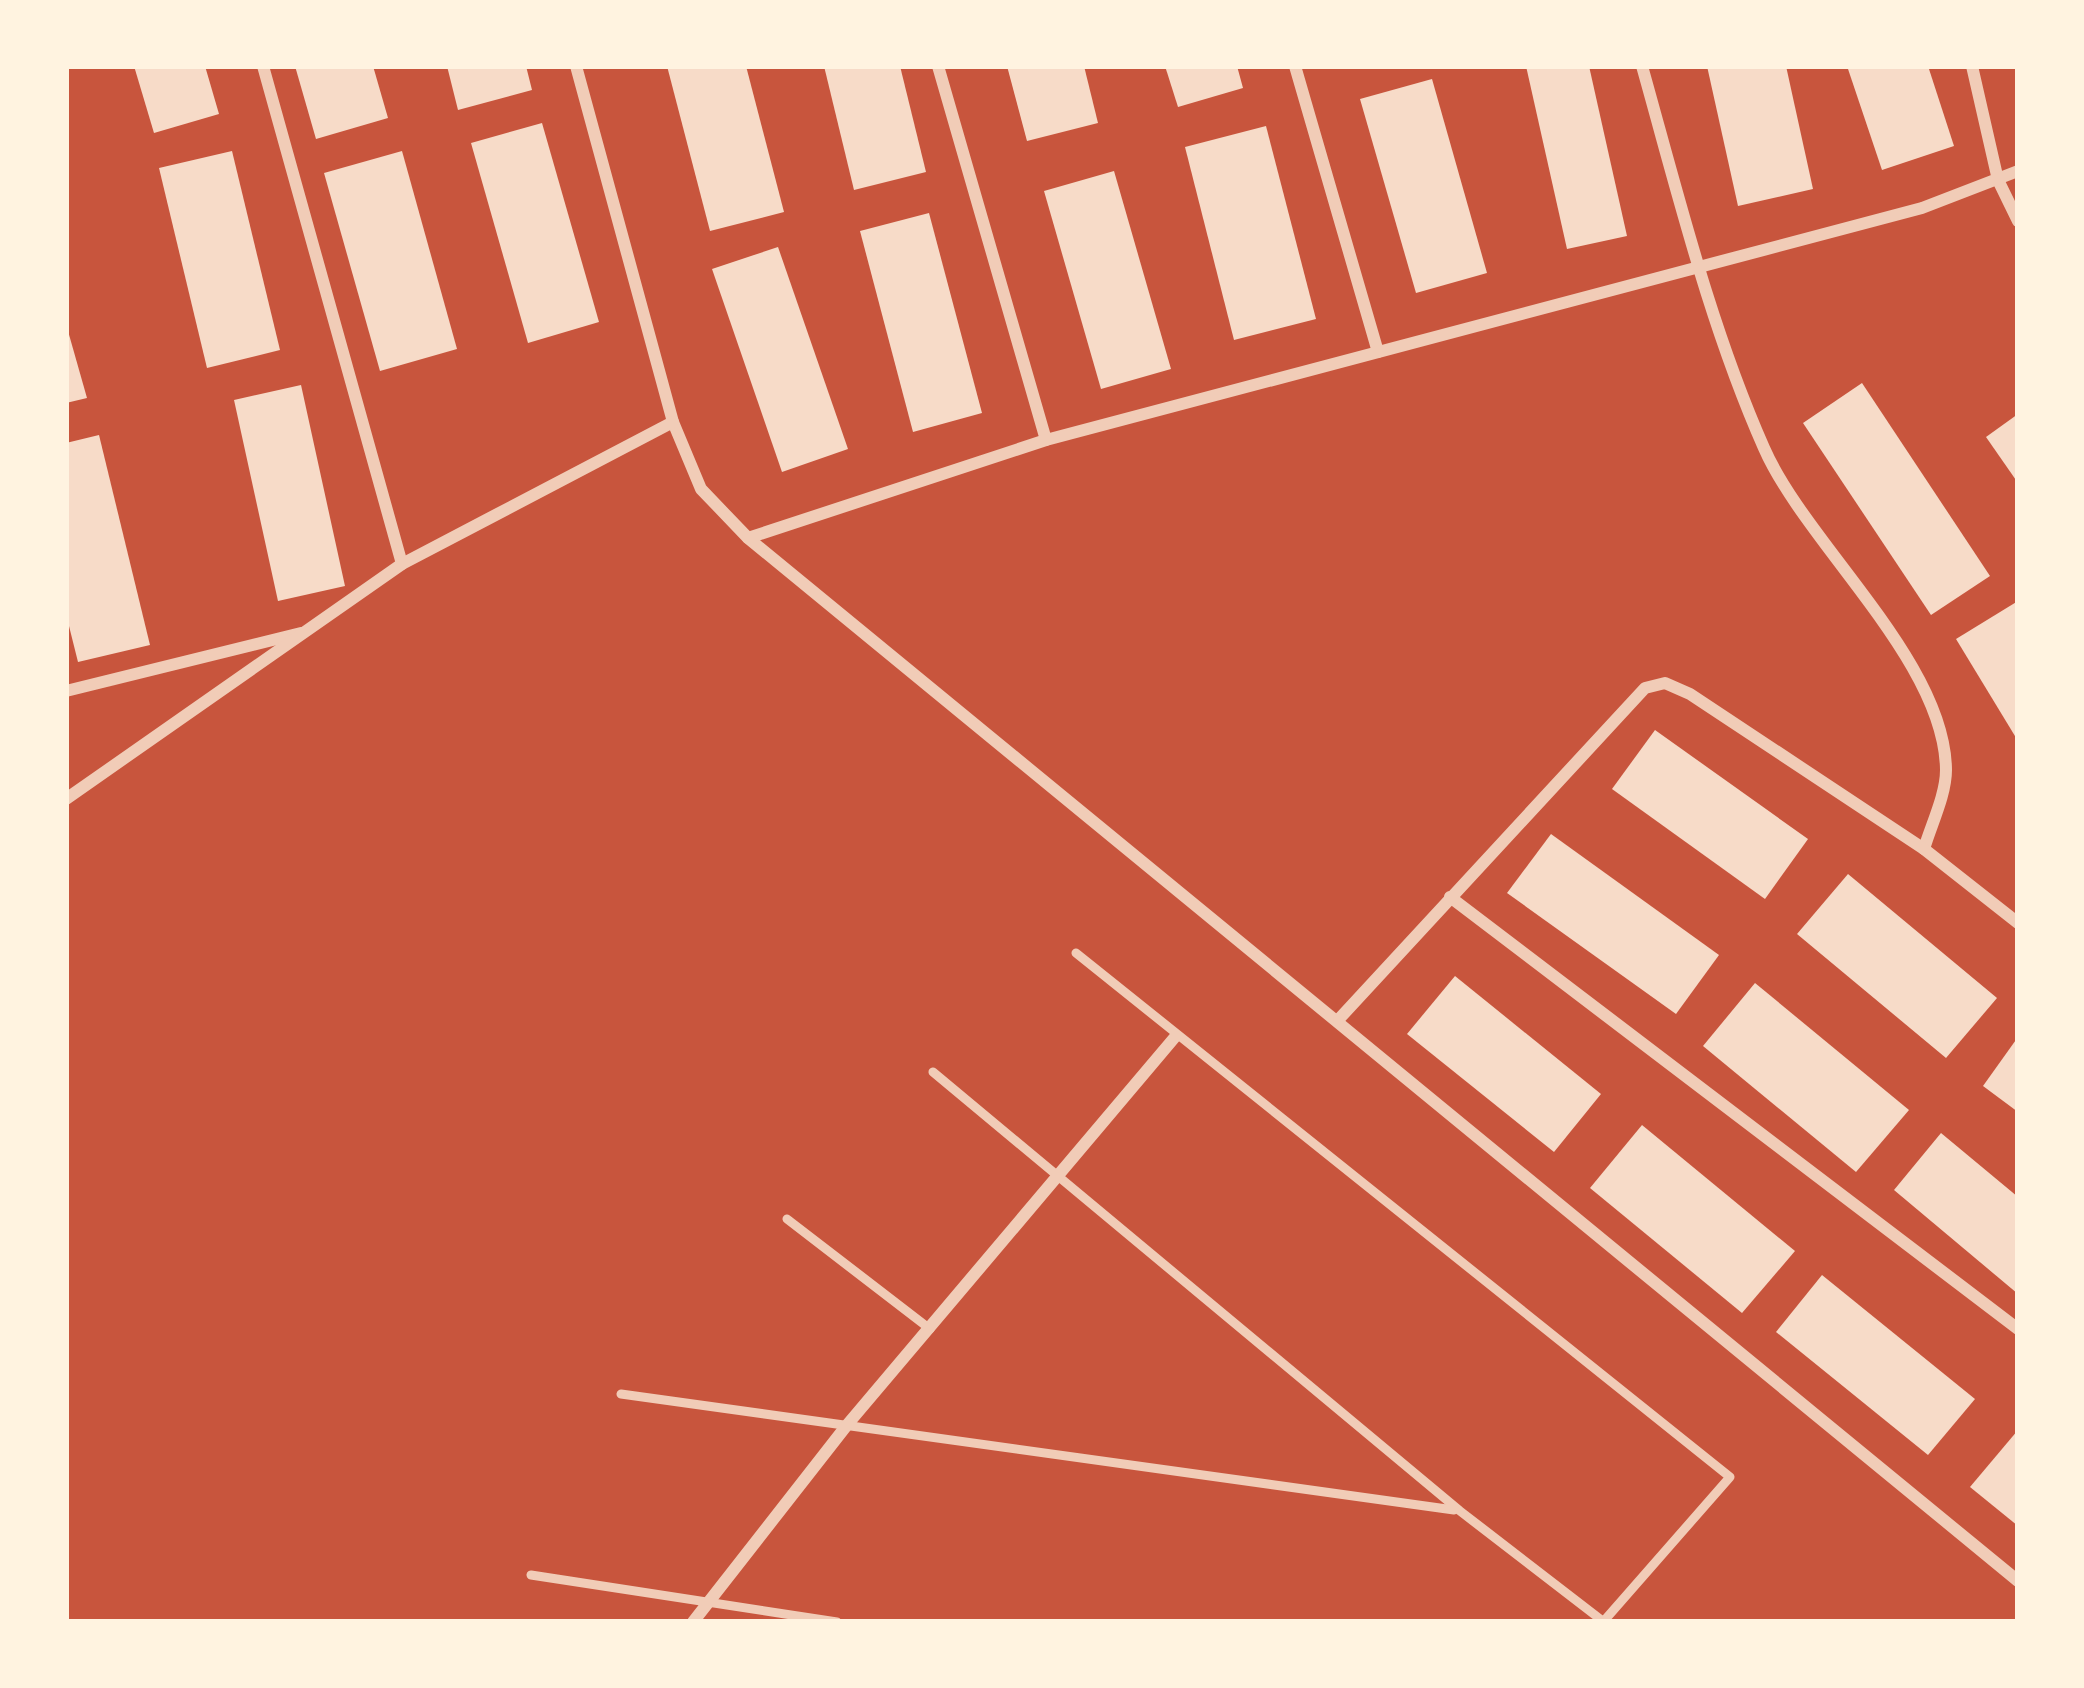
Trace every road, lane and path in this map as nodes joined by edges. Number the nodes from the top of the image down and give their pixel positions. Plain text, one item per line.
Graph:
1 (263, 66) edge
2 (576, 66) edge
3 (938, 66) edge
4 (1295, 66) edge
5 (1642, 66) edge
6 (1972, 66) edge
7 (2018, 171) edge
8 (1998, 180) junction
9 (2018, 220) edge
10 (1698, 265) junction
11 (1378, 352) junction
12 (673, 422) junction
13 (1046, 440) junction
14 (748, 538) junction
15 (402, 564) junction
16 (308, 632) junction
17 (66, 691) edge
18 (66, 799) edge
19 (1924, 849) junction
20 (1450, 897) junction
21 (2018, 923) edge
22 (1076, 953) dead end
23 (1339, 1019) junction
24 (1175, 1037) junction
25 (932, 1072) dead end
26 (1056, 1180) junction
27 (787, 1219) dead end
28 (930, 1329) junction
29 (2018, 1329) edge
30 (621, 1394) dead end
31 (847, 1425) junction
32 (1460, 1511) junction
33 (531, 1575) dead end
34 (2018, 1581) edge
35 (709, 1600) junction
36 (693, 1622) edge
37 (837, 1622) edge
38 (1604, 1622) edge

1 - 15 street
2 - 12 street
3 - 13 street
4 - 11 street
5 - 10 street
6 - 8 street
7 - 8 street
8 - 9 street
8 - 10 street
10 - 11 street
10 - 19 street
11 - 13 street
12 - 14 street
12 - 15 street
13 - 14 street
14 - 23 street
15 - 16 street
16 - 17 street
16 - 18 street
19 - 20 street
19 - 21 street
20 - 23 street
20 - 29 street
22 - 24 lane
23 - 34 street
24 - 26 street
24 - 38 lane
25 - 26 lane
26 - 28 street
26 - 32 lane
27 - 28 lane
28 - 31 street
30 - 31 lane
31 - 32 lane
31 - 35 street
32 - 38 lane
33 - 35 lane
35 - 36 street
35 - 37 lane

